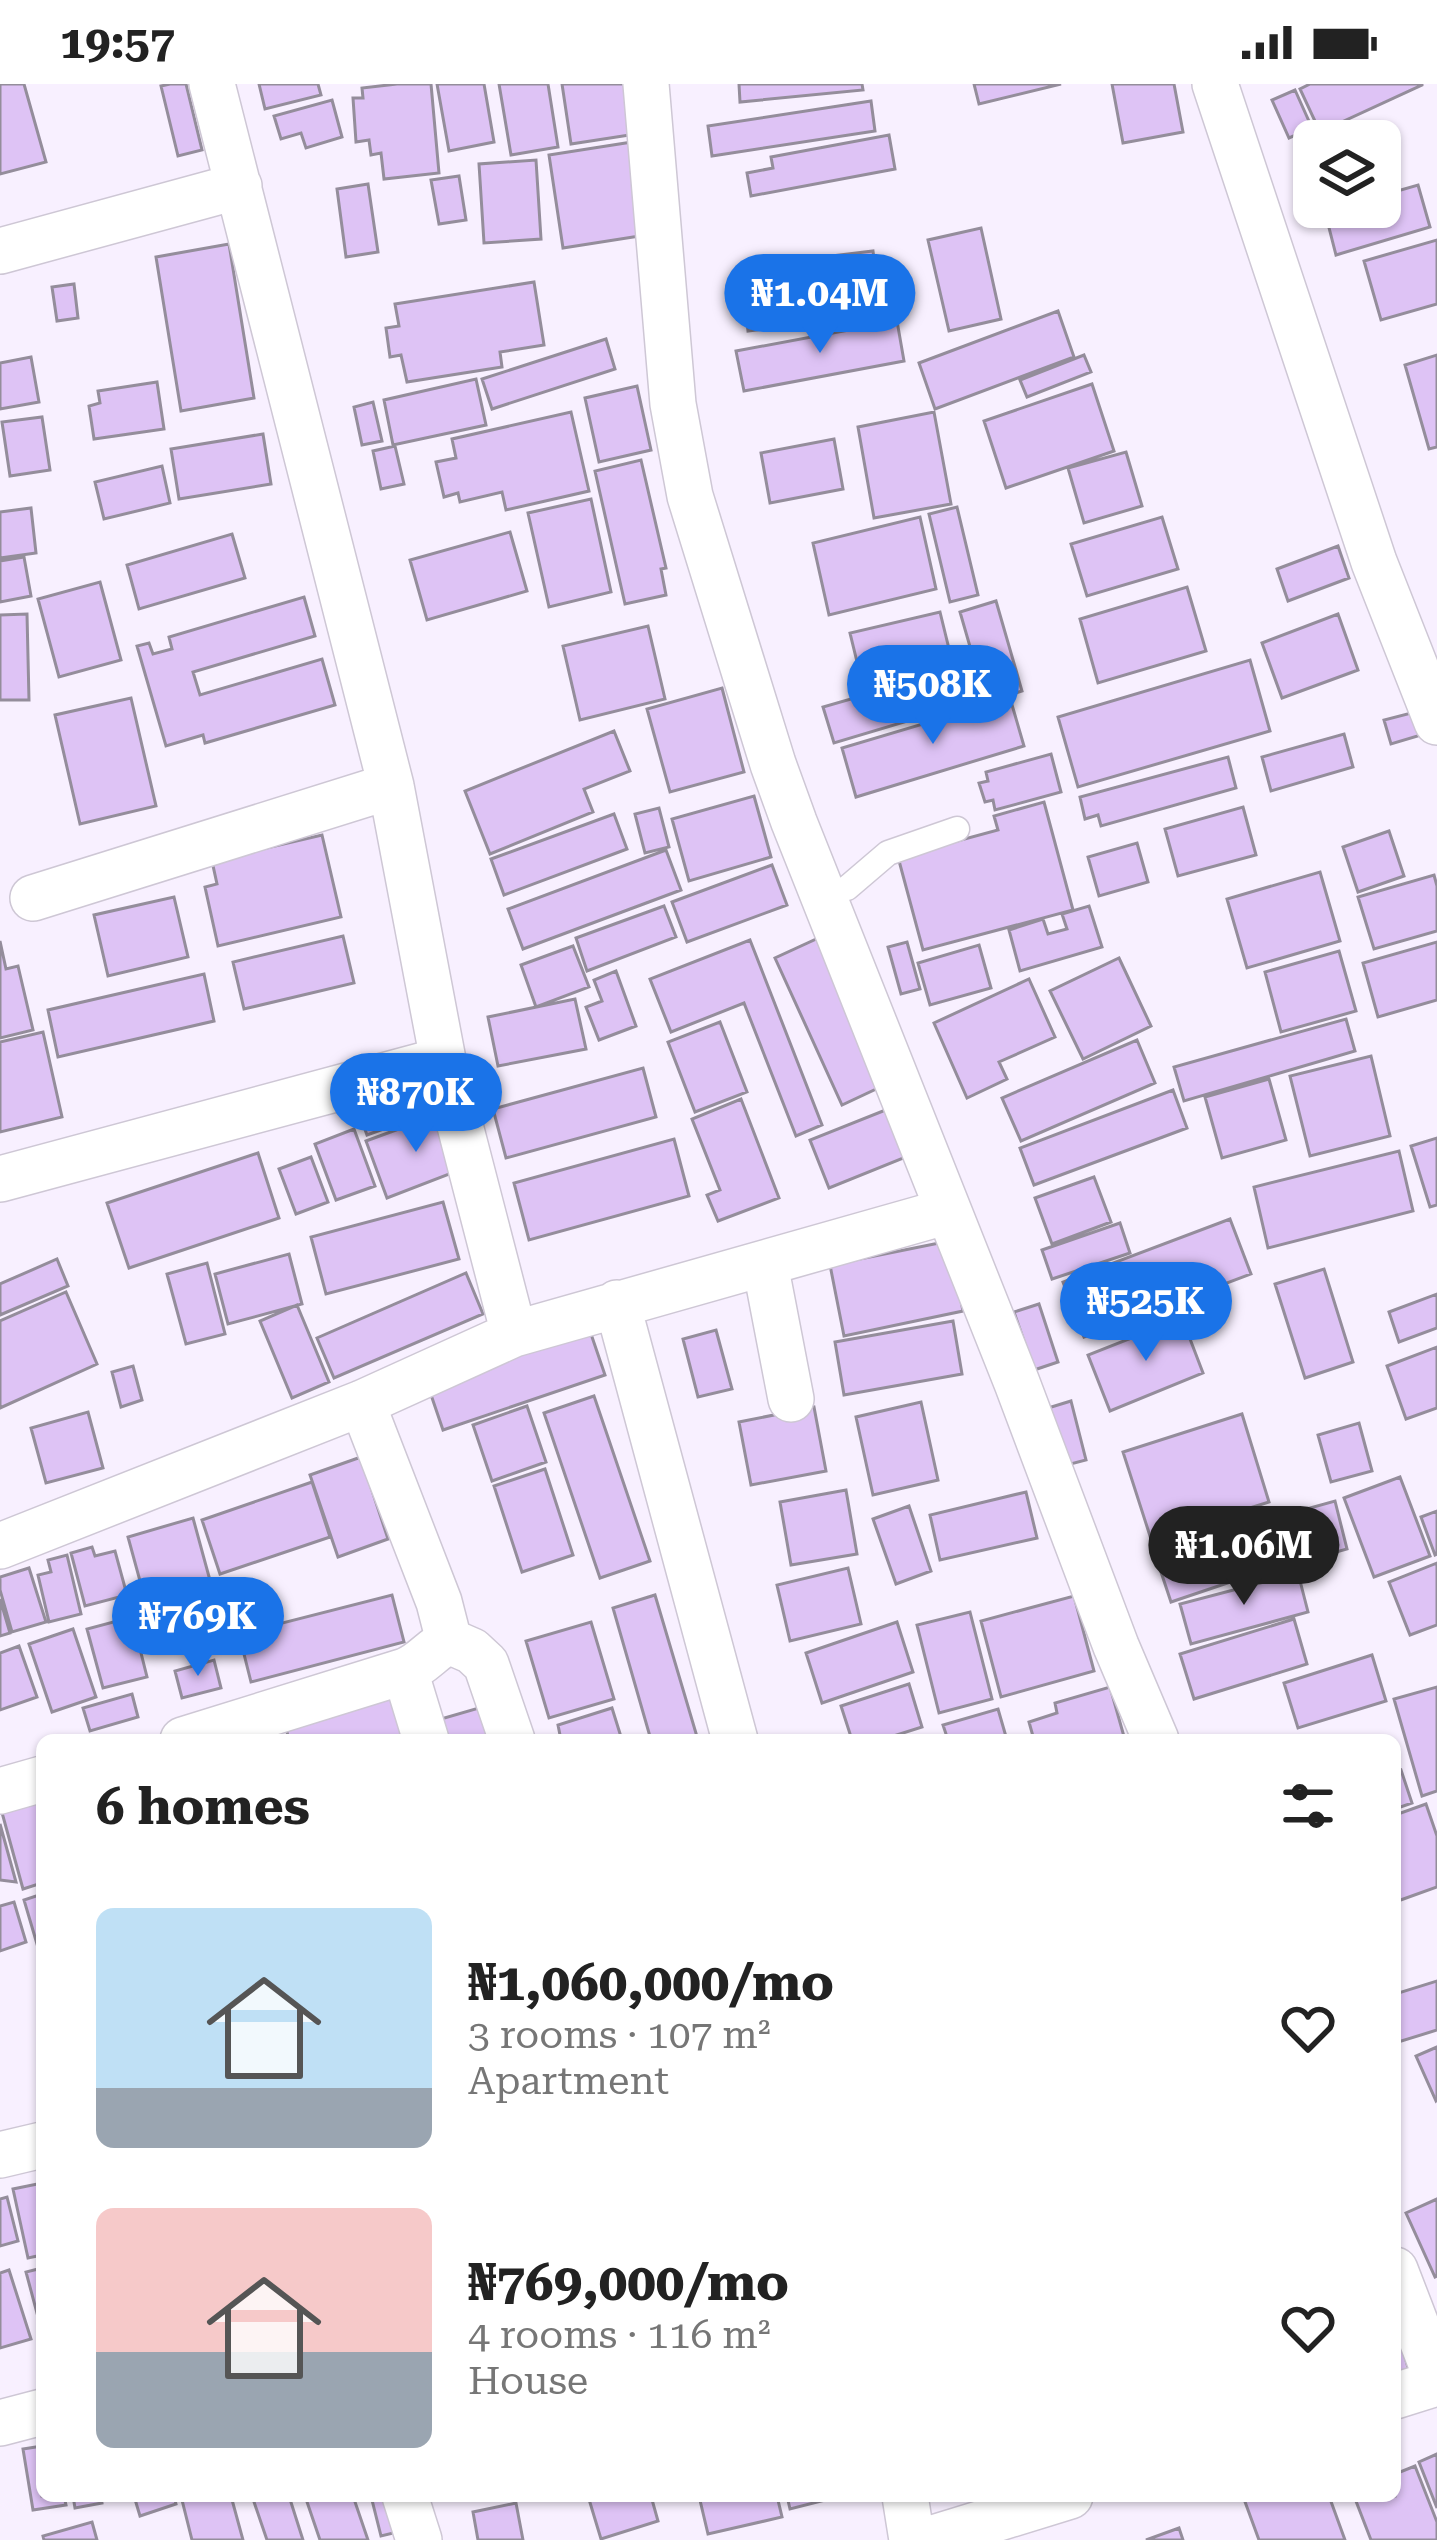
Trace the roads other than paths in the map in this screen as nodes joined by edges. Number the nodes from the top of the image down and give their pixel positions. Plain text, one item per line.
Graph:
1 (212, 84) edge
2 (646, 84) edge
3 (1215, 84) edge
4 (239, 186) junction
5 (0, 251) edge
6 (1437, 722) edge
7 (391, 786) junction
8 (957, 829) dead end
9 (823, 895) junction
10 (33, 898) dead end
11 (443, 1060) junction
12 (0, 1179) edge
13 (948, 1211) junction
14 (765, 1264) junction
15 (617, 1303) junction
16 (514, 1334) junction
17 (790, 1399) dead end
18 (362, 1403) junction
19 (0, 1546) edge
20 (449, 1641) junction
21 (405, 1671) junction
22 (212, 1734) edge
23 (423, 1734) edge
24 (510, 1734) edge
25 (734, 1734) edge
26 (1153, 1734) edge
27 (36, 1781) edge
28 (0, 1791) edge
29 (36, 2147) edge
30 (0, 2155) edge
31 (1401, 2286) edge
32 (1437, 2381) edge
33 (1401, 2394) edge
34 (36, 2414) edge
35 (0, 2423) edge
36 (407, 2502) edge
37 (906, 2502) edge
38 (1050, 2502) edge
39 (419, 2540) edge
40 (912, 2540) edge
41 (927, 2540) edge

1 - 4 street
2 - 9 street
3 - 6 street
4 - 5 street
4 - 7 street
7 - 10 street
7 - 11 street
8 - 9 lane
9 - 13 street
11 - 12 street
11 - 16 street
13 - 14 street
13 - 26 street
14 - 15 street
14 - 17 street
15 - 16 street
15 - 25 street
16 - 18 street
18 - 19 street
18 - 20 street
20 - 21 street
20 - 24 street
21 - 22 street
21 - 23 street
27 - 28 street
29 - 30 street
31 - 32 street
32 - 33 street
34 - 35 street
36 - 39 street
37 - 40 street
38 - 41 street

